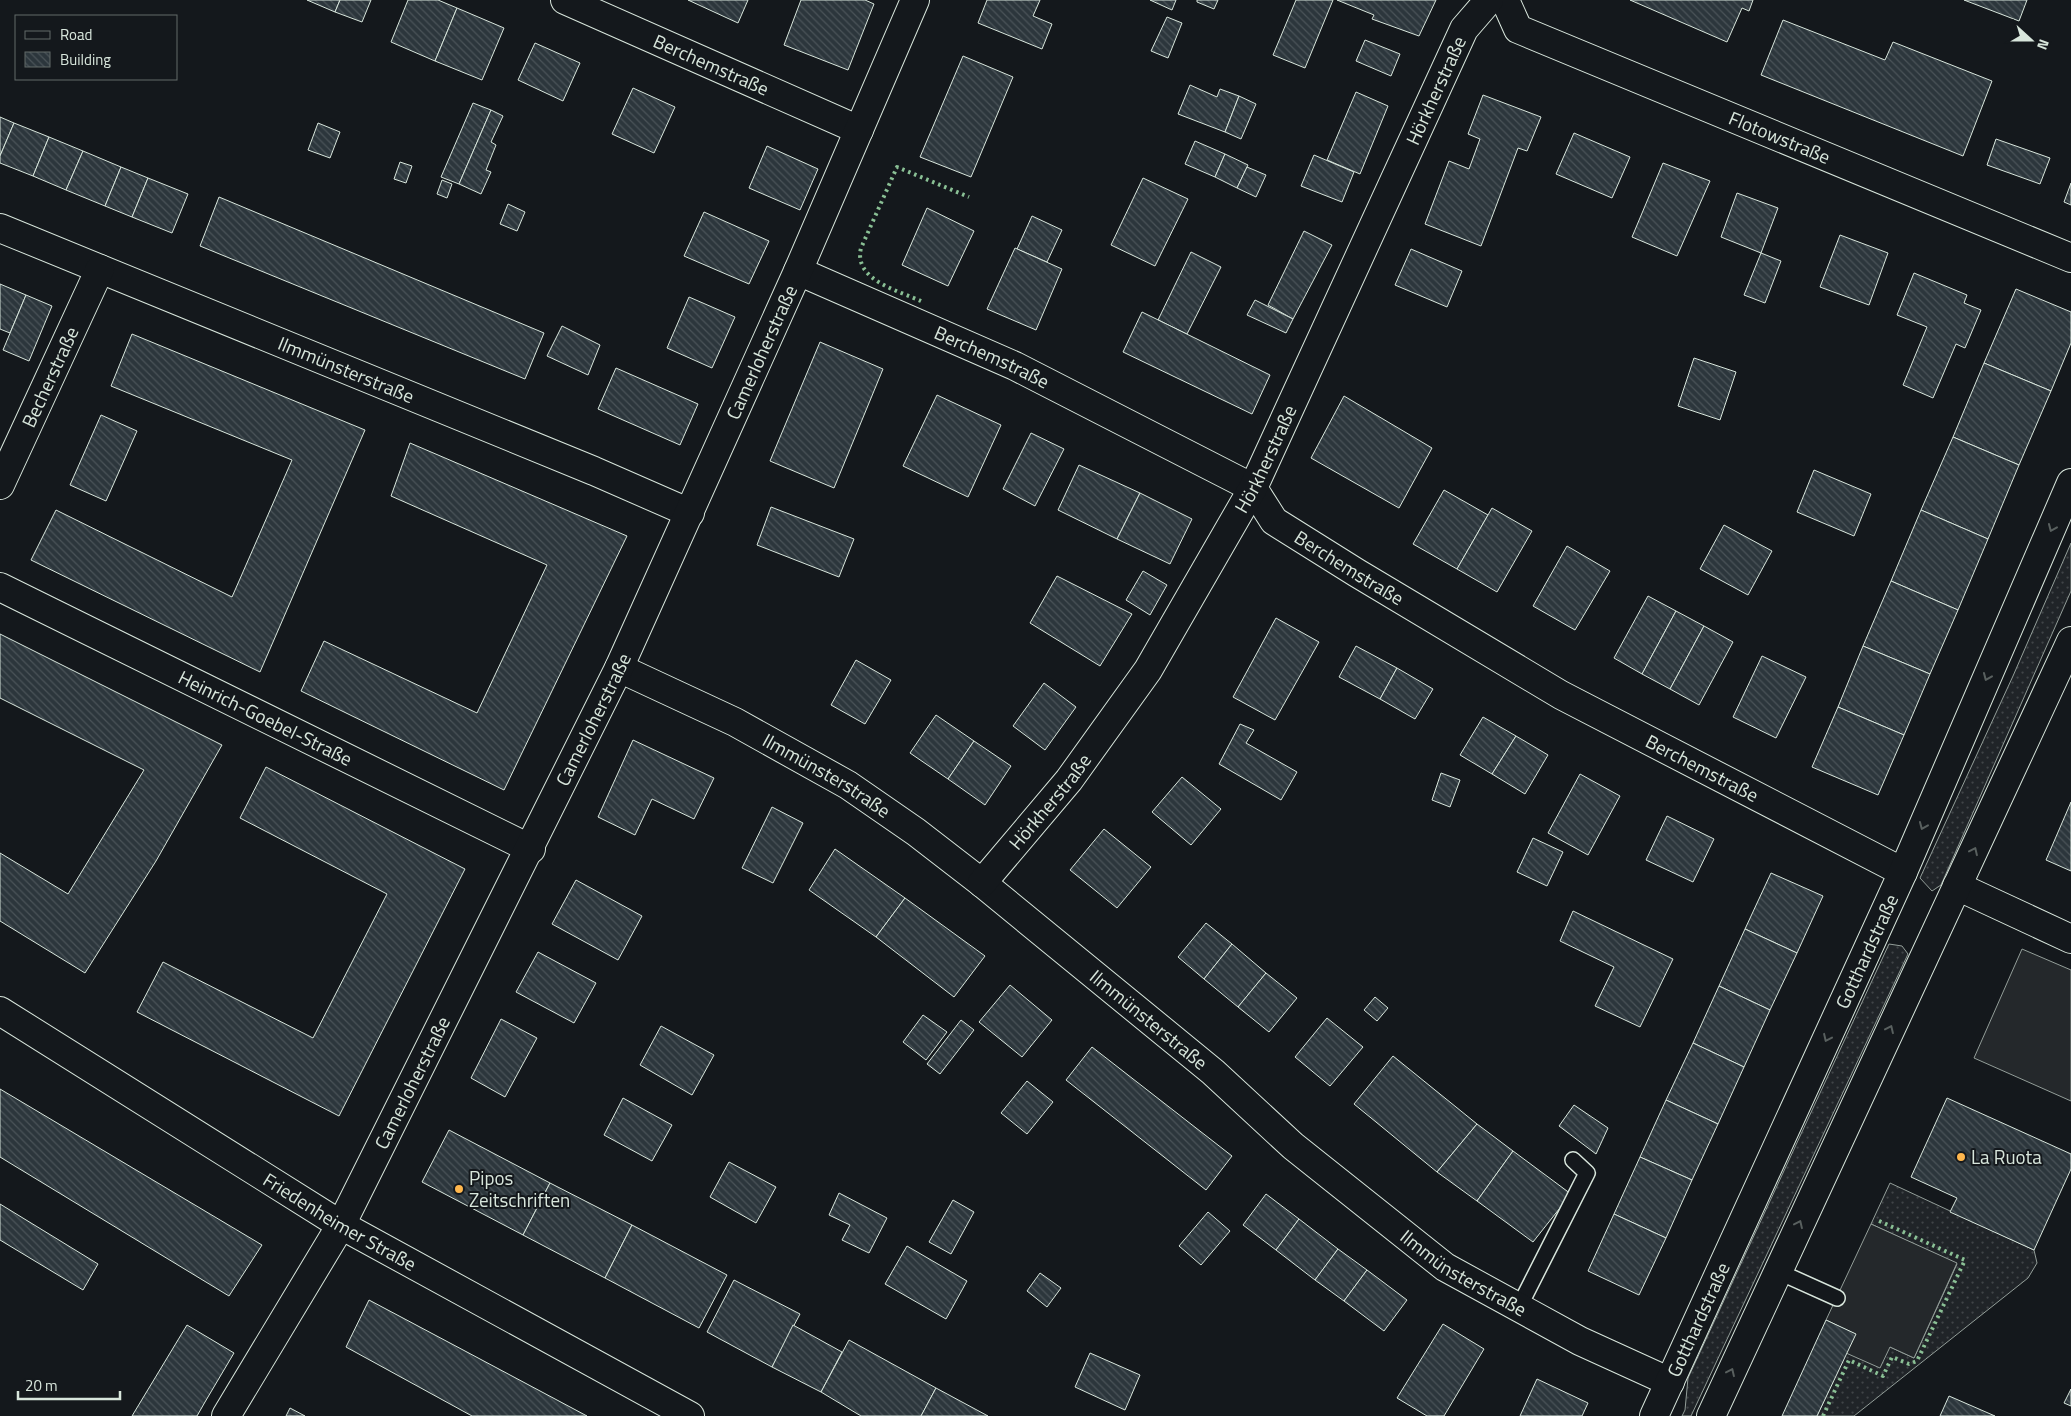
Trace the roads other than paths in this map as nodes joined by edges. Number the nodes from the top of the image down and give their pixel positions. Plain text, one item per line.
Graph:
1 (565, 0) edge
2 (915, 0) edge
3 (1489, 0) edge
4 (1505, 0) edge
5 (859, 130) junction
6 (0, 228) edge
7 (2071, 258) edge
8 (100, 269) junction
9 (798, 271) junction
10 (2071, 483) edge
11 (0, 485) edge
12 (1253, 488) junction
13 (690, 513) junction
14 (0, 587) edge
15 (2071, 640) edge
16 (619, 668) junction
17 (531, 849) junction
18 (1904, 872) junction
19 (982, 883) junction
20 (1958, 886) junction
21 (2071, 939) edge
22 (0, 1012) edge
23 (1573, 1160) dead end
24 (342, 1225) junction
25 (1777, 1271) junction
26 (1837, 1298) dead end
27 (1519, 1307) junction
28 (1670, 1382) junction
29 (226, 1416) edge
30 (690, 1416) edge
31 (1654, 1416) edge
32 (1711, 1416) edge

1 - 5 street, Berchemstraße
2 - 5 street, Camerloherstraße
3 - 12 street, Hörkherstraße
4 - 7 street, Flotowstraße
5 - 9 street, Camerloherstraße
6 - 8 street, Ilmmünsterstraße
8 - 11 street, Becherstraße
8 - 13 street, Ilmmünsterstraße
9 - 12 street, Berchemstraße
9 - 13 street, Camerloherstraße
10 -> 18 street, Gotthardstraße
12 - 18 street, Berchemstraße
12 - 19 street, Hörkherstraße
13 - 16 street, Camerloherstraße
14 - 17 street, Heinrich-Goebel-Straße
20 -> 15 street
16 - 17 street, Camerloherstraße
16 - 19 street, Ilmmünsterstraße
17 - 24 street, Camerloherstraße
18 -> 28 street, Gotthardstraße
19 - 27 street, Ilmmünsterstraße
20 - 21 street
25 -> 20 street
22 - 24 street, Friedenheimer Straße
23 - 27 lane
24 - 29 street, Camerloherstraße
24 - 30 street, Friedenheimer Straße
25 - 26 lane
32 -> 25 street
27 - 28 street, Ilmmünsterstraße
28 - 31 street, Gotthardstraße

